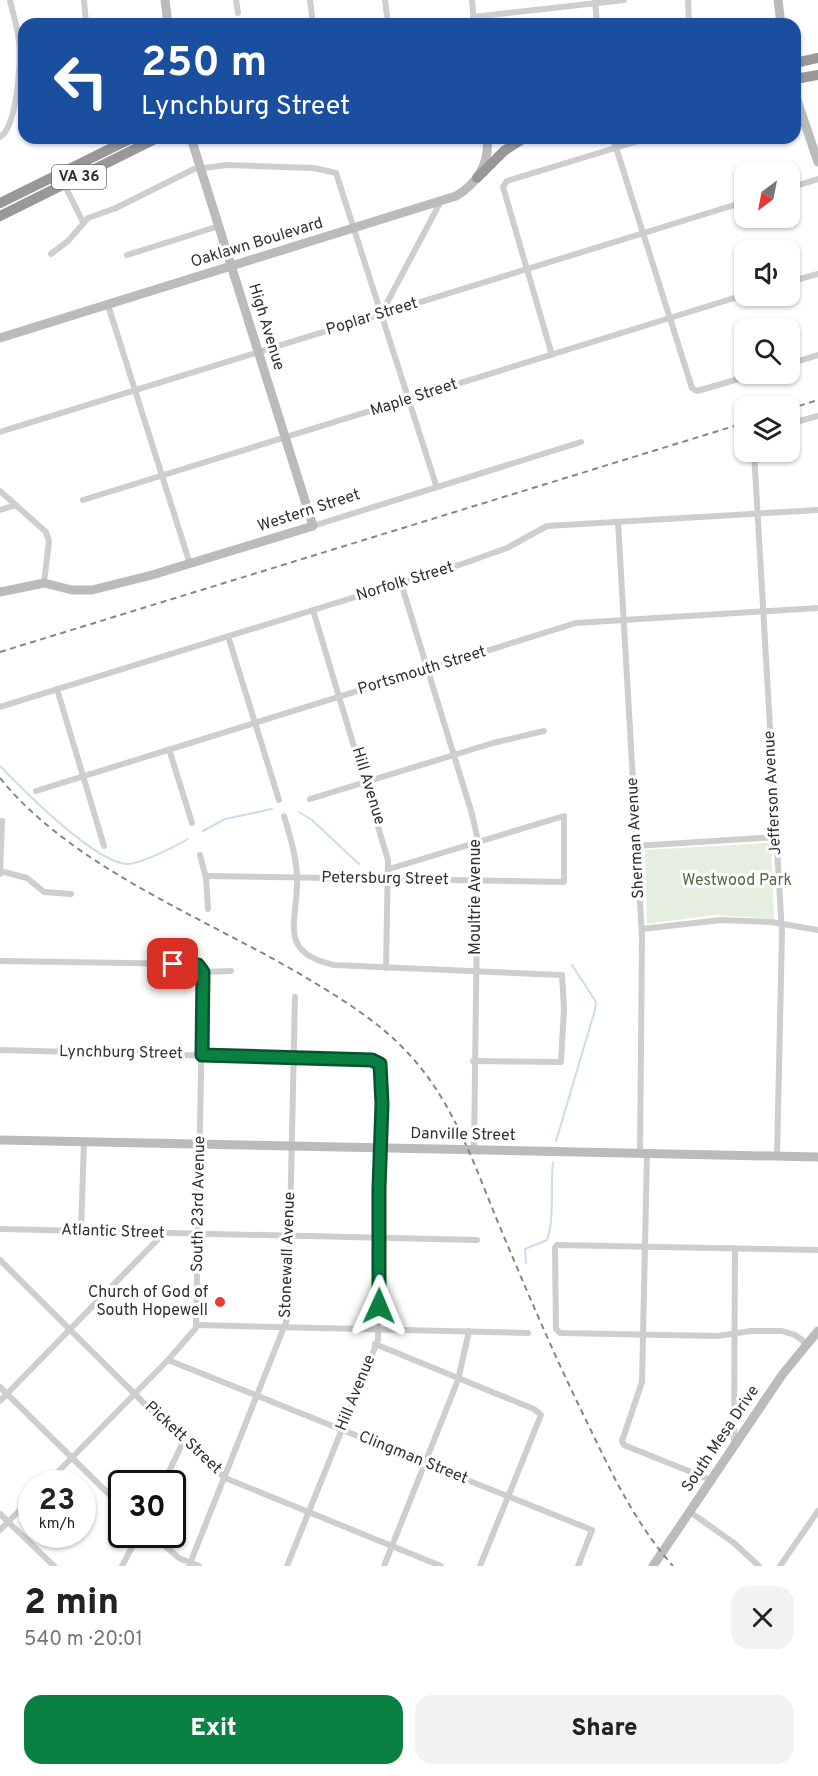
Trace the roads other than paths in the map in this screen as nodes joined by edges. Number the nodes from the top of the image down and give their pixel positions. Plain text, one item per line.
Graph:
1 (10, 0) edge
2 (84, 0) edge
3 (165, 0) edge
4 (236, 0) edge
5 (310, 0) edge
6 (385, 0) edge
7 (472, 0) edge
8 (624, 0) edge
9 (688, 0) edge
10 (778, 0) edge
11 (595, 2) edge
12 (238, 13) dead end
13 (86, 18) edge
14 (167, 18) edge
15 (312, 18) edge
16 (387, 18) edge
17 (474, 18) edge
18 (487, 18) edge
19 (596, 18) edge
20 (689, 18) edge
21 (780, 18) edge
22 (18, 35) edge
23 (18, 53) edge
24 (818, 58) edge
25 (801, 62) edge
26 (818, 75) edge
27 (801, 78) edge
28 (801, 112) edge
29 (0, 137) edge
30 (122, 144) edge
31 (143, 144) edge
32 (193, 144) edge
33 (486, 144) edge
34 (515, 144) edge
35 (615, 144) edge
36 (629, 144) edge
37 (616, 148) junction
38 (818, 162) edge
39 (201, 168) junction
40 (477, 178) junction
41 (62, 179) junction
42 (818, 179) edge
43 (800, 185) edge
44 (441, 201) junction
45 (0, 203) edge
46 (734, 205) edge
47 (0, 216) edge
48 (83, 222) junction
49 (219, 226) junction
50 (355, 228) junction
51 (642, 234) junction
52 (51, 254) dead end
53 (127, 255) dead end
54 (232, 266) junction
55 (526, 269) junction
56 (818, 274) edge
57 (800, 279) edge
58 (734, 298) edge
59 (108, 305) junction
60 (381, 314) junction
61 (669, 318) junction
62 (0, 338) edge
63 (259, 353) junction
64 (552, 355) junction
65 (818, 355) edge
66 (800, 361) edge
67 (734, 380) edge
68 (135, 390) junction
69 (409, 399) junction
70 (818, 416) edge
71 (800, 421) edge
72 (0, 432) edge
73 (285, 437) junction
74 (581, 442) dead end
75 (754, 462) edge
76 (163, 477) junction
77 (436, 485) junction
78 (0, 491) edge
79 (83, 500) dead end
80 (16, 505) junction
81 (0, 510) edge
82 (818, 510) edge
83 (758, 514) junction
84 (618, 522) junction
85 (313, 526) junction
86 (190, 564) junction
87 (44, 583) junction
88 (401, 583) junction
89 (0, 592) edge
90 (818, 608) edge
91 (313, 610) junction
92 (763, 611) junction
93 (624, 620) junction
94 (228, 636) junction
95 (428, 669) junction
96 (57, 689) junction
97 (340, 696) junction
98 (0, 707) edge
99 (255, 723) junction
100 (544, 730) dead end
101 (169, 749) junction
102 (453, 755) junction
103 (83, 776) junction
104 (367, 782) junction
105 (36, 791) dead end
106 (310, 799) dead end
107 (279, 800) dead end
108 (284, 816) dead end
109 (2, 821) dead end
110 (192, 823) dead end
111 (776, 837) junction
112 (478, 841) junction
113 (104, 846) dead end
114 (636, 846) junction
115 (200, 855) dead end
116 (389, 869) junction
117 (0, 872) edge
118 (206, 876) junction
119 (297, 878) junction
120 (388, 879) junction
121 (477, 880) junction
122 (71, 894) dead end
123 (208, 909) dead end
124 (781, 924) junction
125 (642, 929) junction
126 (818, 930) edge
127 (0, 961) edge
128 (386, 968) junction
129 (475, 970) junction
130 (231, 971) dead end
131 (203, 972) junction
132 (295, 998) dead end
133 (0, 1050) edge
134 (202, 1055) junction
135 (293, 1057) junction
136 (473, 1061) junction
137 (382, 1068) joint
138 (0, 1140) edge
139 (84, 1142) junction
140 (200, 1144) junction
141 (292, 1146) junction
142 (381, 1148) junction
143 (474, 1150) junction
144 (644, 1154) junction
145 (777, 1156) junction
146 (818, 1157) edge
147 (0, 1229) edge
148 (81, 1231) junction
149 (199, 1234) junction
150 (162, 1235) junction
151 (290, 1236) junction
152 (379, 1238) junction
153 (477, 1240) dead end
154 (645, 1246) junction
155 (735, 1248) junction
156 (818, 1250) edge
157 (0, 1260) edge
158 (6, 1266) junction
159 (0, 1272) edge
160 (197, 1324) junction
161 (285, 1327) junction
162 (378, 1328) junction
163 (70, 1329) junction
164 (469, 1331) junction
165 (818, 1331) edge
166 (528, 1333) dead end
167 (735, 1333) junction
168 (643, 1334) junction
169 (375, 1344) junction
170 (807, 1344) junction
171 (168, 1360) junction
172 (458, 1380) junction
173 (0, 1387) edge
174 (135, 1393) junction
175 (7, 1394) junction
176 (257, 1396) junction
177 (0, 1401) edge
178 (341, 1430) junction
179 (183, 1442) junction
180 (734, 1447) junction
181 (71, 1458) junction
182 (425, 1463) junction
183 (59, 1470) edge
184 (170, 1470) edge
185 (225, 1478) junction
186 (711, 1480) junction
187 (108, 1494) edge
188 (508, 1496) junction
189 (818, 1511) edge
190 (18, 1512) edge
191 (690, 1512) junction
192 (308, 1513) junction
193 (0, 1514) edge
194 (8, 1522) junction
195 (0, 1530) edge
196 (392, 1546) junction
197 (132, 1548) edge
198 (167, 1548) edge
199 (190, 1564) edge
200 (54, 1566) edge
201 (122, 1566) edge
202 (199, 1566) edge
203 (287, 1566) edge
204 (384, 1566) edge
205 (441, 1566) edge
206 (480, 1566) edge
207 (578, 1566) edge
208 (653, 1566) edge
209 (759, 1566) edge
210 (780, 1566) edge

1 - 22 street
2 - 13 street
3 - 14 street
4 - 12 street
5 - 15 street
6 - 16 street
7 - 17 street
8 - 11 street
9 - 20 street
10 - 21 street
11 - 18 street
11 - 19 street
23 - 29 street
24 - 25 highway
26 - 27 highway
28 - 38 street
30 - 41 highway, VA 36
31 - 41 highway, VA 36
32 - 39 street, High Avenue
33 - 40 street
34 - 40 highway
35 - 37 street
36 - 37 street
37 - 51 street
37 - 55 street
39 - 48 street
39 - 49 street, High Avenue
39 - 50 street
40 - 44 street, Oaklawn Boulevard
41 - 45 highway, VA 36
41 - 47 highway, VA 36
41 - 48 street
42 - 43 street
44 - 50 street, Oaklawn Boulevard
44 - 60 street
46 - 51 street, Poplar Street
48 - 52 street
49 - 53 street
49 - 54 street, High Avenue
50 - 54 street, Oaklawn Boulevard
50 - 60 street
51 - 55 street, Poplar Street
51 - 61 street
54 - 59 street, Oaklawn Boulevard
54 - 63 street, High Avenue
55 - 60 street, Poplar Street
55 - 64 street
56 - 57 street
58 - 61 street, Maple Street
59 - 62 street, Oaklawn Boulevard
59 - 68 street
60 - 63 street, Poplar Street
60 - 69 street
61 - 64 street, Maple Street
61 - 67 street
63 - 68 street, Poplar Street
63 - 73 street, High Avenue
64 - 69 street, Maple Street
65 - 66 street
68 - 72 street, Poplar Street
68 - 76 street
69 - 73 street, Maple Street
69 - 77 street
70 - 71 street
73 - 76 street, Maple Street
73 - 85 street, High Avenue
74 - 77 street, Western Street
75 - 83 street, Jefferson Avenue
76 - 79 street, Maple Street
76 - 86 street
77 - 85 street, Western Street
78 - 80 street
80 - 81 street
80 - 87 street
82 - 83 street, Norfolk Street
83 - 84 street, Norfolk Street
83 - 92 street, Jefferson Avenue
84 - 88 street, Norfolk Street
84 - 93 street, Sherman Avenue
85 - 86 street, Western Street
86 - 87 street, Western Street
87 - 89 street
88 - 91 street, Norfolk Street
88 - 95 street, Moultrie Avenue
90 - 92 street, Portsmouth Street
91 - 94 street, Norfolk Street
91 - 97 street, Hill Avenue
92 - 93 street, Portsmouth Street
92 - 111 street, Jefferson Avenue
93 - 95 street, Portsmouth Street
93 - 114 street, Sherman Avenue
94 - 96 street, Norfolk Street
94 - 99 street
95 - 97 street, Portsmouth Street
95 - 102 street, Moultrie Avenue
96 - 98 street, Norfolk Street
96 - 103 street
97 - 99 street, Portsmouth Street
97 - 104 street, Hill Avenue
99 - 101 street, Portsmouth Street
99 - 107 street
100 - 102 street
101 - 103 street, Portsmouth Street
101 - 110 street
102 - 104 street
102 - 112 street, Moultrie Avenue
103 - 105 street, Portsmouth Street
103 - 113 street
104 - 106 street
104 - 116 street, Hill Avenue
108 - 119 street
109 - 117 street
111 - 114 street
111 - 124 street, Jefferson Avenue
112 - 116 street
112 - 121 street, Moultrie Avenue
112 - 121 street, Petersburg Street
114 - 125 street, Sherman Avenue
115 - 118 street
116 - 120 street, Hill Avenue
117 - 122 street
118 - 119 street, Petersburg Street
118 - 123 street
119 - 120 street, Petersburg Street
119 - 128 street
120 - 121 street, Petersburg Street
120 - 128 street, Hill Avenue
121 - 129 street, Moultrie Avenue
124 - 125 street
124 - 126 street
124 - 145 street, Jefferson Avenue
125 - 144 street, Sherman Avenue
127 - 131 street
128 - 129 street
129 - 136 street, Moultrie Avenue
129 - 136 street
130 - 131 street
131 - 134 street, South 23rd Avenue
132 - 135 street, Stonewall Avenue
133 - 134 street, Lynchburg Street
134 - 135 street, Lynchburg Street
134 - 140 street, South 23rd Avenue
135 - 137 street, Lynchburg Street
135 - 141 street, Stonewall Avenue
136 - 143 street, Moultrie Avenue
137 - 142 street, Hill Avenue
138 - 139 street, Danville Street
139 - 140 street, Danville Street
139 - 148 street
140 - 141 street, Danville Street
140 - 149 street, South 23rd Avenue
141 - 142 street, Danville Street
141 - 151 street, Stonewall Avenue
142 - 143 street, Danville Street
142 - 152 street, Hill Avenue
143 - 144 street, Danville Street
144 - 145 street, Danville Street
144 - 154 street, Sherman Avenue
145 - 146 street, Danville Street
147 - 148 street, Atlantic Street
148 - 150 street, Atlantic Street
149 - 150 street, Atlantic Street
149 - 151 street, Atlantic Street
149 - 160 street, South 23rd Avenue
150 - 163 street
151 - 152 street, Atlantic Street
151 - 161 street, Stonewall Avenue
152 - 153 street, Atlantic Street
152 - 162 street, Hill Avenue
154 - 155 street
154 - 168 street, Sherman Avenue
154 - 168 street
155 - 156 street
155 - 167 street
157 - 158 street, Pickett Street
158 - 159 street
158 - 163 street, Pickett Street
160 - 161 street
160 - 171 street
161 - 162 street
161 - 176 street, Stonewall Avenue
162 - 164 street
162 - 169 street, Hill Avenue
163 - 174 street, Pickett Street
163 - 175 street
164 - 166 street
164 - 172 street
165 - 170 street, South Mesa Drive
167 - 168 street
167 - 170 street
167 - 180 street
168 - 186 street, Sherman Avenue
169 - 172 street
169 - 178 street, Hill Avenue
170 - 180 street, South Mesa Drive
171 - 174 street
171 - 176 street, Clingman Street
172 - 182 street
172 - 188 street
173 - 175 street
174 - 179 street, Pickett Street
174 - 181 street
175 - 177 street
175 - 181 street
176 - 178 street, Clingman Street
176 - 185 street, Stonewall Avenue
178 - 182 street, Clingman Street
178 - 192 street, Hill Avenue
179 - 184 street
179 - 185 street, Pickett Street
180 - 186 street, South Mesa Drive
181 - 183 street
181 - 187 street
182 - 188 street, Clingman Street
182 - 196 street
185 - 192 street, Pickett Street
185 - 199 street, Stonewall Avenue
186 - 191 street, South Mesa Drive
188 - 206 street
188 - 207 street, Clingman Street
189 - 210 street
190 - 194 street
191 - 208 street, South Mesa Drive
191 - 209 street
192 - 196 street, Pickett Street
192 - 203 street, Hill Avenue
193 - 194 street
194 - 195 street
194 - 200 street
196 - 204 street
196 - 205 street, Pickett Street
197 - 201 street
198 - 199 street
199 - 202 street

